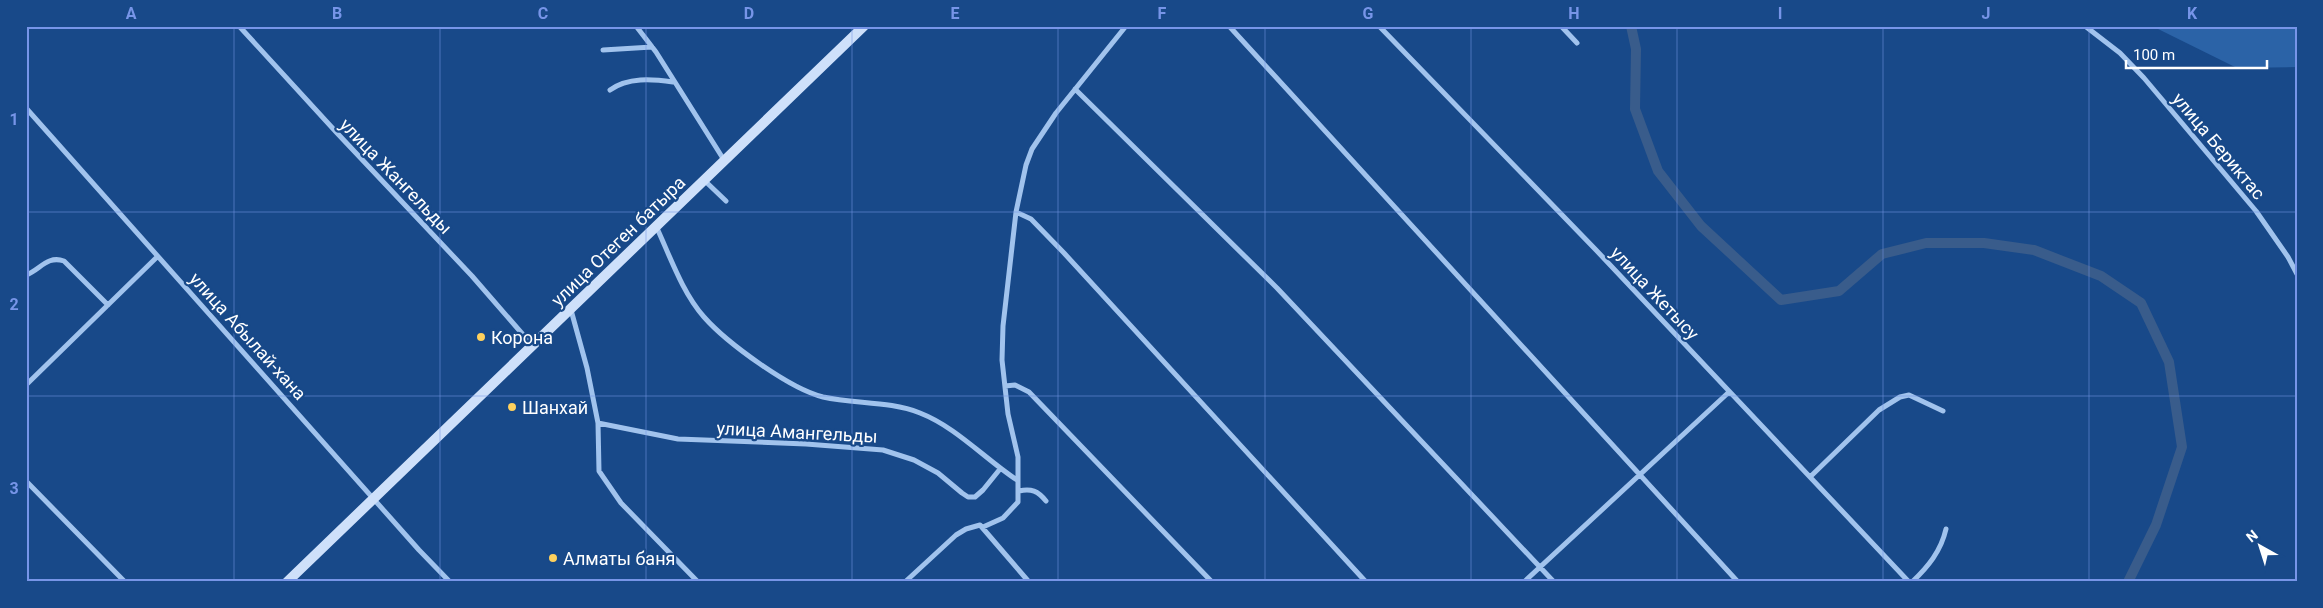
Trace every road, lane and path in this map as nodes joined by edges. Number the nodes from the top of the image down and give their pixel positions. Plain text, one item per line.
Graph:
1 (239, 26) edge
2 (405, 26) edge
3 (412, 26) edge
4 (636, 26) edge
5 (864, 26) edge
6 (1126, 26) edge
7 (1230, 26) edge
8 (1379, 26) edge
9 (1561, 26) edge
10 (2085, 26) edge
11 (1577, 43) dead end
12 (652, 47) junction
13 (603, 50) dead end
14 (674, 82) junction
15 (1075, 89) junction
16 (610, 90) dead end
17 (26, 108) edge
18 (724, 160) junction
19 (704, 180) junction
20 (726, 201) dead end
21 (1016, 212) junction
22 (655, 226) junction
23 (157, 257) junction
24 (2296, 272) edge
25 (26, 274) edge
26 (108, 305) junction
27 (571, 310) junction
28 (532, 345) junction
29 (26, 385) edge
30 (1005, 386) junction
31 (1729, 392) junction
32 (1943, 412) dead end
33 (598, 423) junction
34 (1000, 469) junction
35 (1640, 474) junction
36 (1810, 477) junction
37 (1017, 480) junction
38 (26, 481) edge
39 (1019, 491) junction
40 (374, 498) junction
41 (1046, 500) dead end
42 (995, 523) junction
43 (982, 526) junction
44 (1946, 529) dead end
45 (989, 535) junction
46 (1540, 567) junction
47 (125, 582) edge
48 (287, 582) edge
49 (450, 582) edge
50 (698, 582) edge
51 (905, 582) edge
52 (1029, 582) edge
53 (1212, 582) edge
54 (1366, 582) edge
55 (1524, 582) edge
56 (1554, 582) edge
57 (1738, 582) edge
58 (1910, 582) edge

1 - 28 street, улица Жангельды
2 - 3 street
4 - 12 street
5 - 18 main road, улица Отеген батыра
6 - 15 street
7 - 35 street
8 - 31 street, улица Жетысу
9 - 11 street
10 - 24 street, улица Бериктас
12 - 13 street
12 - 14 street
14 - 16 street
14 - 18 street
15 - 21 street
15 - 46 street
17 - 23 street, улица Абылай-хана
18 - 19 main road, улица Отеген батыра
19 - 20 street
19 - 22 main road, улица Отеген батыра
21 - 30 street
21 - 54 street
22 - 27 main road, улица Отеген батыра
22 - 34 street
23 - 26 street
23 - 40 street, улица Абылай-хана
25 - 26 street
26 - 29 street
27 - 28 main road, улица Отеген батыра
27 - 33 street
28 - 40 main road, улица Отеген батыра
30 - 37 street
30 - 53 street
31 - 35 street
31 - 36 street, улица Жетысу
32 - 36 street
33 - 34 street, улица Амангельды
33 - 50 street
34 - 37 street
35 - 46 street
35 - 57 street
36 - 58 street, улица Жетысу
37 - 39 street
38 - 47 street
39 - 41 street
39 - 42 street
40 - 48 main road, улица Отеген батыра
40 - 49 street, улица Абылай-хана
42 - 43 street
42 - 45 street
43 - 45 street
43 - 51 street
44 - 58 street
45 - 52 street
46 - 55 street
46 - 56 street

